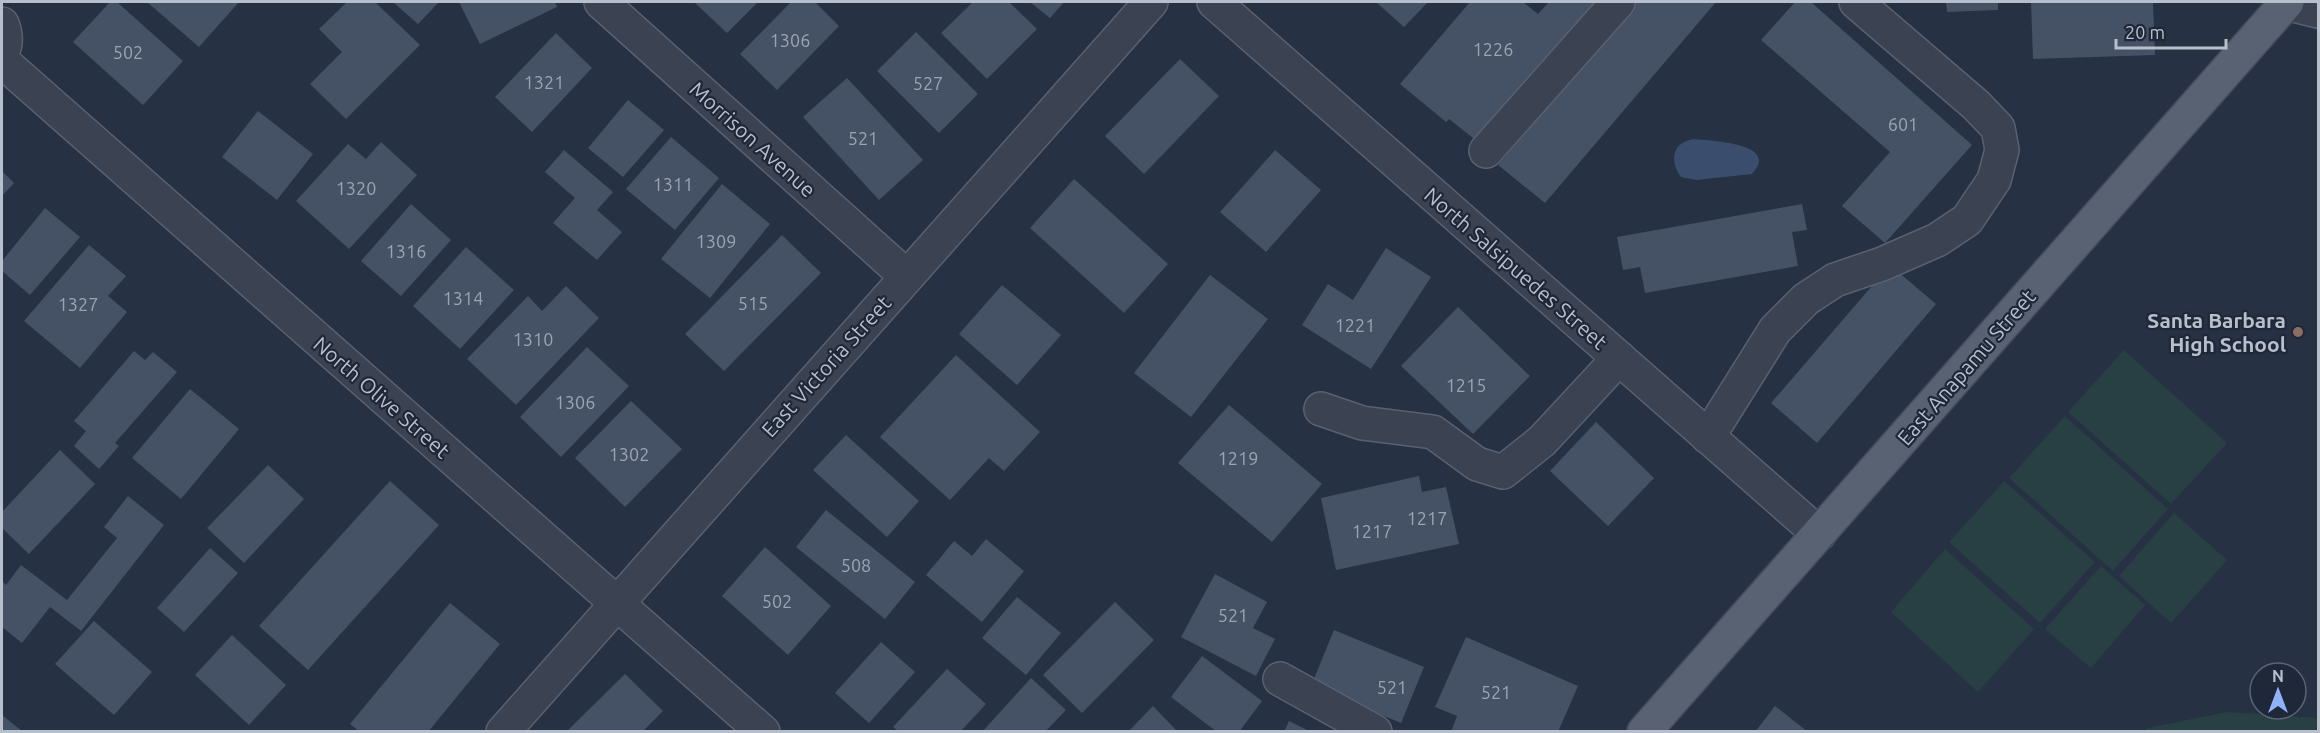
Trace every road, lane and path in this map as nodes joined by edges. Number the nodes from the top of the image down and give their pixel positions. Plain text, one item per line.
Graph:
1 (12, 2) edge
2 (601, 2) edge
3 (1151, 2) edge
4 (1214, 2) edge
5 (1618, 2) edge
6 (1856, 2) edge
7 (2286, 2) edge
8 (2319, 10) edge
9 (2, 13) edge
10 (2, 24) edge
11 (2, 53) edge
12 (2, 61) edge
13 (1486, 151) dead end
14 (906, 276) junction
15 (1619, 358) junction
16 (1321, 409) dead end
17 (1708, 436) junction
18 (1819, 534) junction
19 (616, 603) junction
20 (1280, 679) dead end
21 (503, 732) edge
22 (763, 732) edge
23 (1375, 732) edge
24 (1644, 732) edge

1 - 9 street
2 - 14 street, Morrison Avenue
3 - 14 street, East Victoria Street
4 - 15 street, North Salsipuedes Street
5 - 13 street
6 - 17 street
7 - 8 street
7 - 18 main road, East Anapamu Street
10 - 11 street
12 - 19 street, North Olive Street
14 - 19 street, East Victoria Street
15 - 16 street
15 - 17 street, North Salsipuedes Street
17 - 18 street, North Salsipuedes Street
18 - 24 main road, East Anapamu Street
19 - 21 street, East Victoria Street
19 - 22 street, North Olive Street
20 - 23 street

